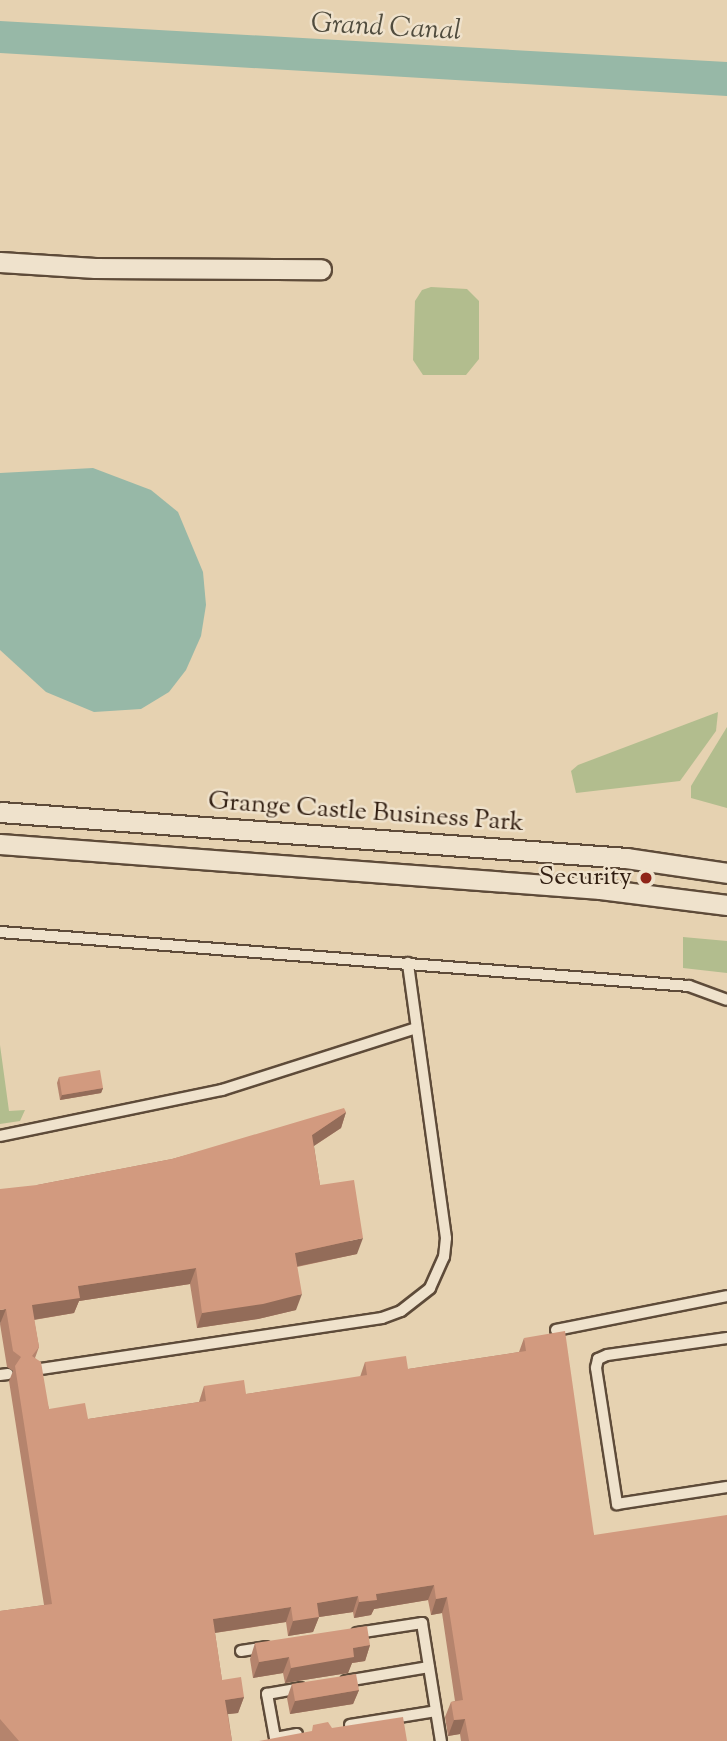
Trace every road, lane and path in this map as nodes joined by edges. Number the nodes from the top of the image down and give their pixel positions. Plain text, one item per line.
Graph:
1 (0, 262) edge
2 (321, 269) dead end
3 (0, 813) edge
4 (0, 844) edge
5 (727, 873) edge
6 (727, 905) edge
7 (0, 932) edge
8 (408, 963) junction
9 (727, 1000) edge
10 (416, 1028) junction
11 (0, 1136) edge
12 (727, 1296) edge
13 (556, 1330) edge
14 (727, 1338) edge
15 (34, 1370) edge
16 (727, 1487) edge
17 (344, 1635) edge
18 (280, 1645) edge
19 (241, 1651) dead end
20 (429, 1667) junction
21 (335, 1683) edge
22 (308, 1687) edge
23 (436, 1711) junction
24 (342, 1727) edge
25 (315, 1731) edge
26 (441, 1741) edge

1 - 2 street
3 - 5 street, Grange Castle Business Park
4 - 6 street
7 - 8 lane
8 - 9 lane
8 - 10 lane
10 - 11 lane
10 - 15 lane
12 - 13 lane
14 - 16 lane
17 - 20 lane
18 - 19 lane
20 - 21 lane
20 - 23 lane
22 - 25 lane
23 - 24 lane
23 - 26 lane

